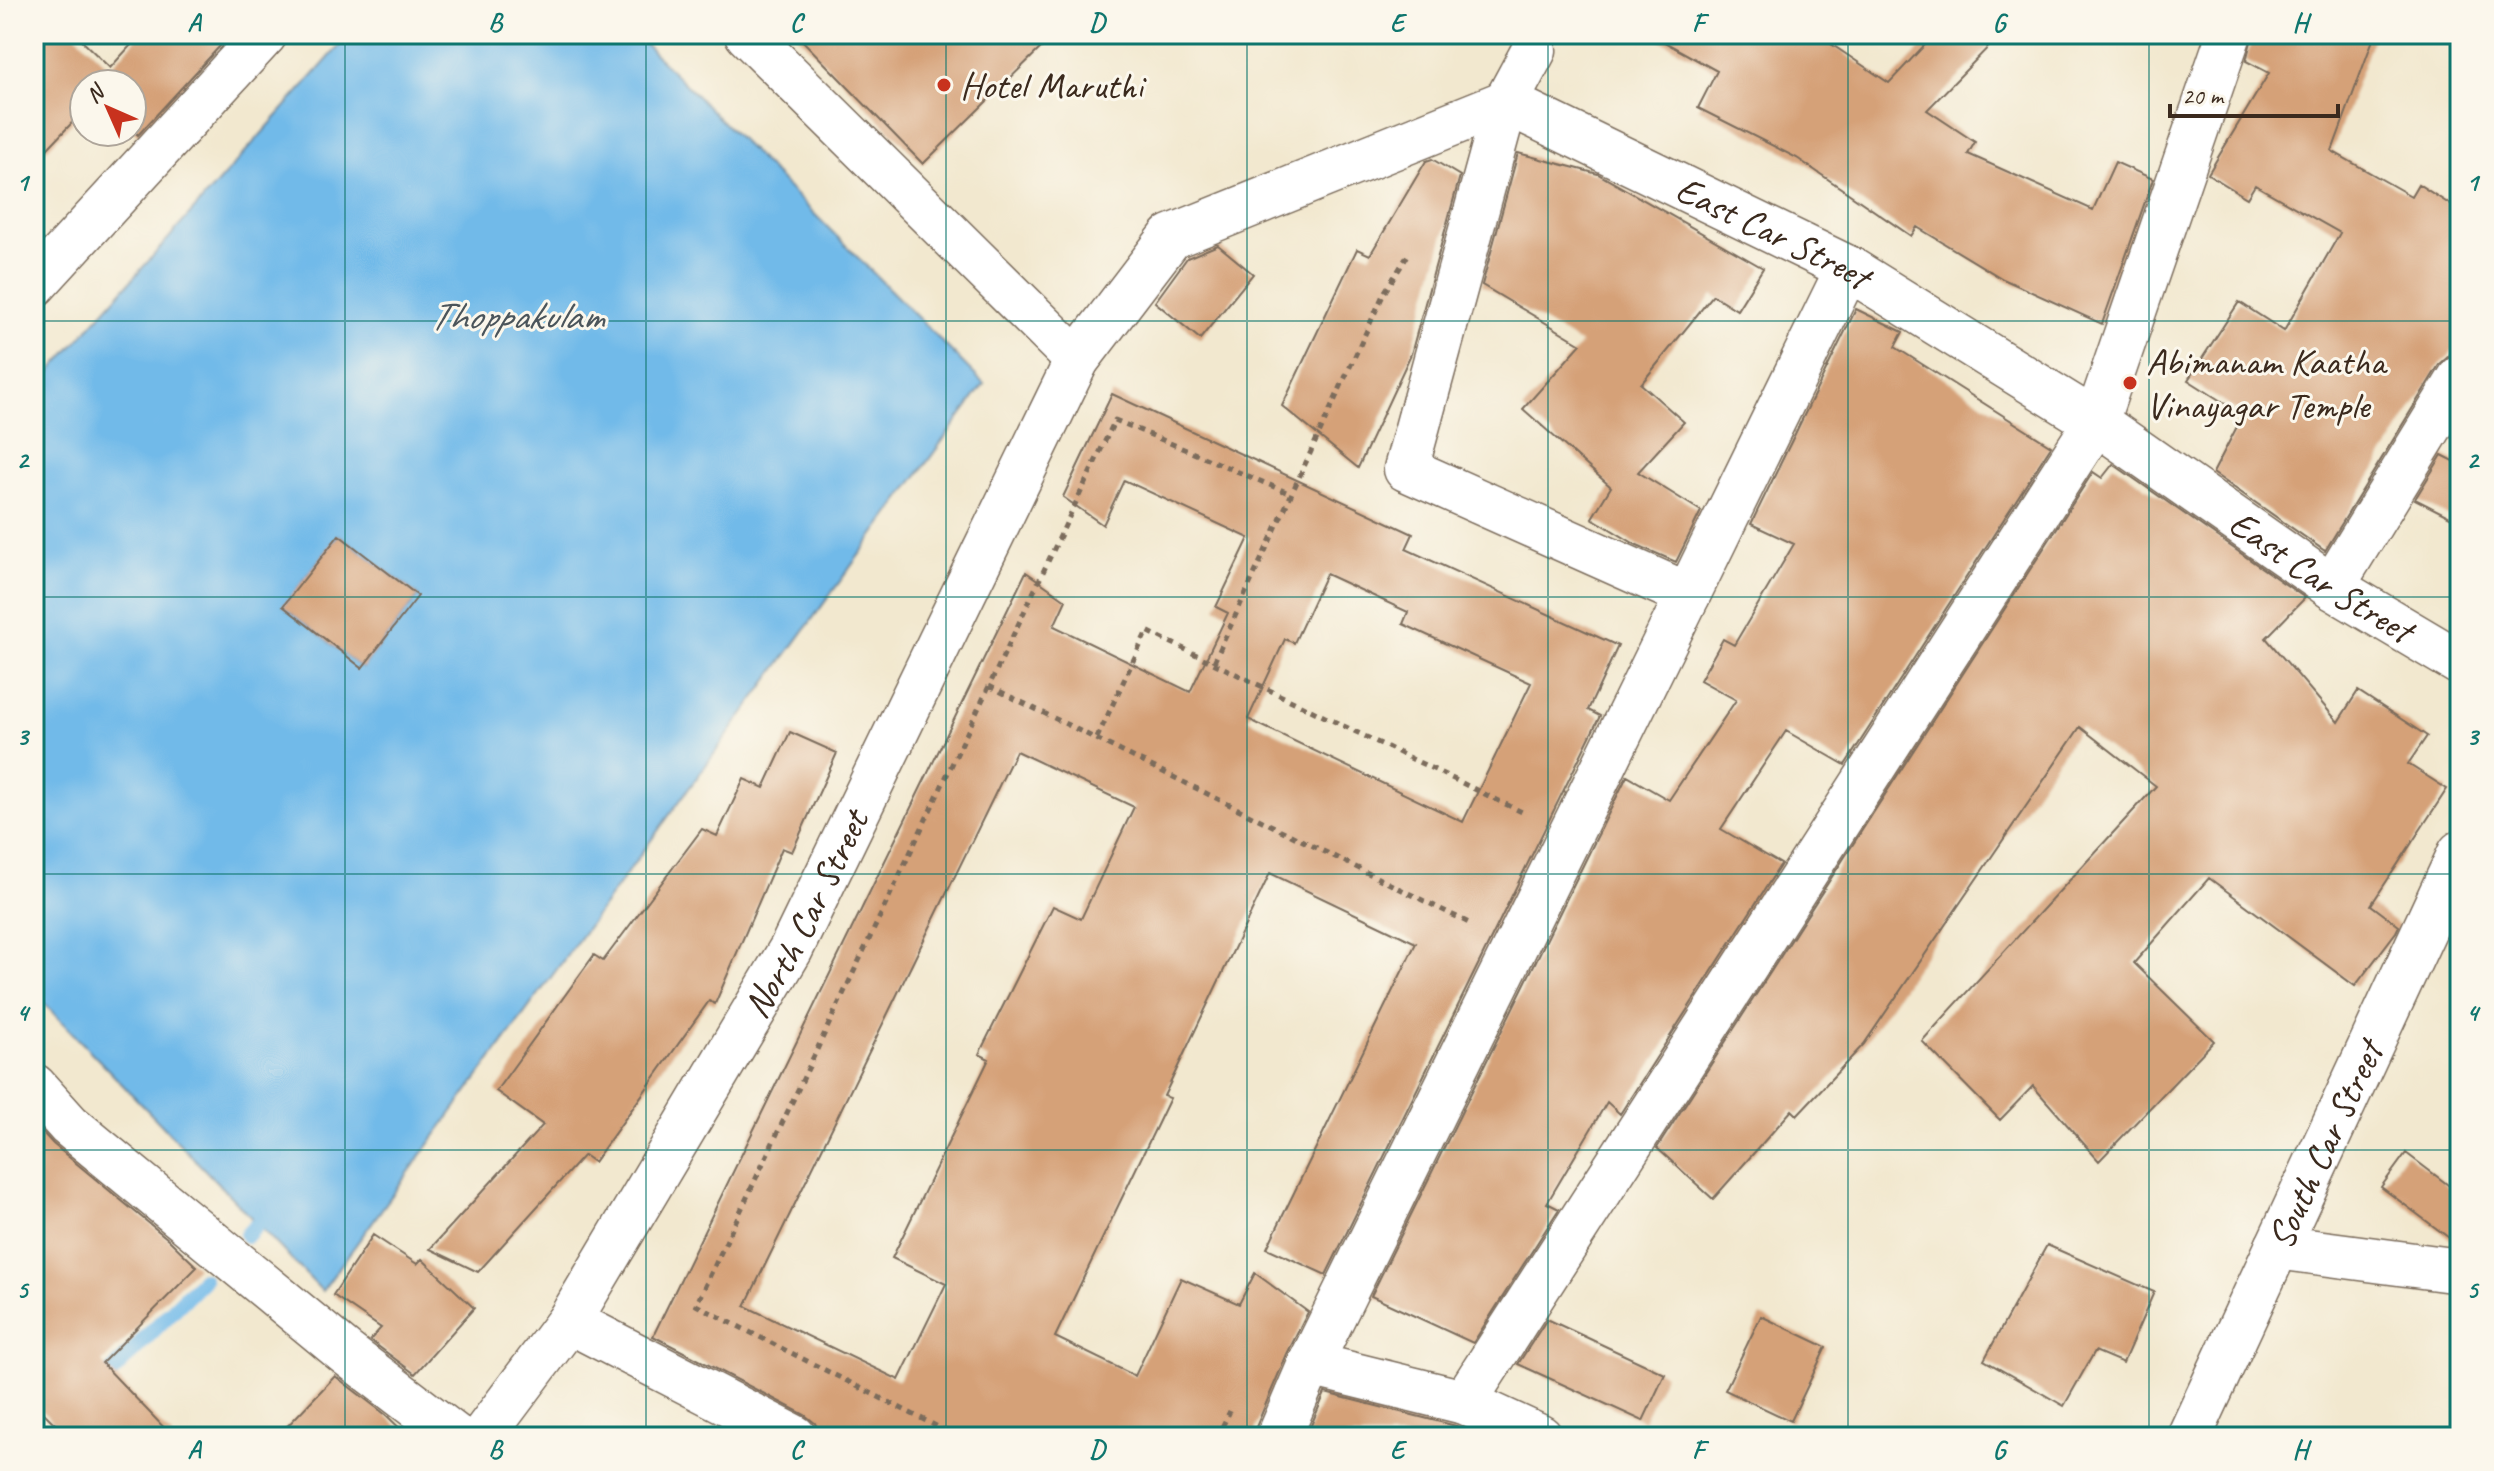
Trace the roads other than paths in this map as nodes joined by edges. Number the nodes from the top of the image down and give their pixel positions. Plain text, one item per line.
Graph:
1 (265, 34) edge
2 (747, 34) edge
3 (2229, 34) edge
4 (1534, 50) dead end
5 (1506, 102) junction
6 (1848, 268) junction
7 (34, 285) edge
8 (1077, 360) junction
9 (2460, 378) edge
10 (2096, 422) junction
11 (2332, 587) junction
12 (1688, 595) junction
13 (2460, 663) edge
14 (2460, 853) edge
15 (34, 1086) edge
16 (2277, 1247) junction
17 (2460, 1271) edge
18 (569, 1321) junction
19 (1310, 1364) junction
20 (1464, 1402) junction
21 (456, 1437) edge
22 (482, 1437) edge
23 (794, 1437) edge
24 (1279, 1437) edge
25 (1540, 1437) edge
26 (2189, 1437) edge

1 - 7 street
2 - 8 street
3 - 10 street
4 - 5 street
5 - 6 street, East Car Street
5 - 8 street
5 - 12 street
6 - 10 street, East Car Street
6 - 12 street
8 - 18 street, North Car Street
9 - 11 street
10 - 11 street, East Car Street
10 - 20 street
11 - 13 street, East Car Street
12 - 19 street
14 - 16 street, South Car Street
15 - 21 street
16 - 17 street
16 - 26 street, South Car Street
18 - 22 street, North Car Street
18 - 23 street
19 - 20 street
19 - 24 street
20 - 25 street

